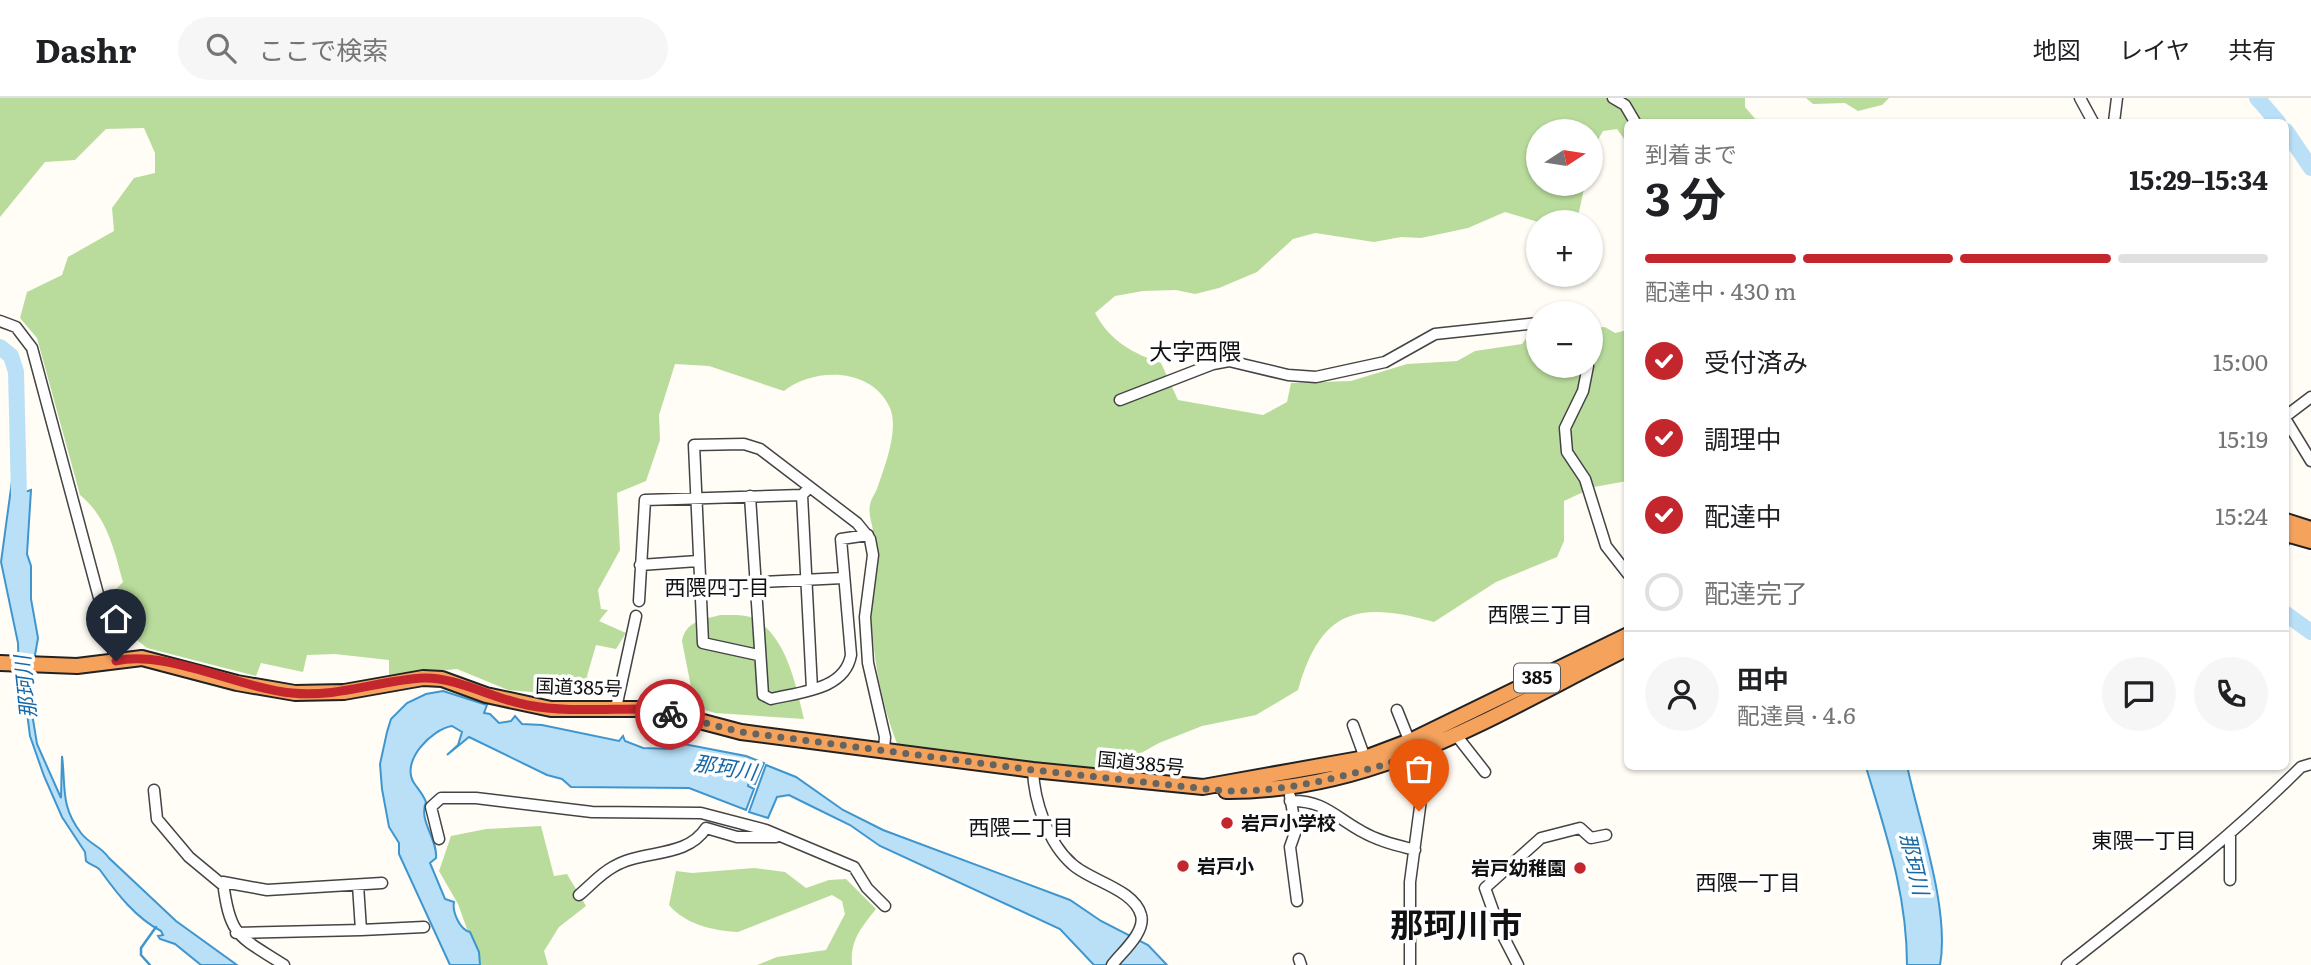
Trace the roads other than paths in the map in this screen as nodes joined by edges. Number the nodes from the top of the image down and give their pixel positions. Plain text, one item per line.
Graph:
1 (1613, 98) edge
2 (2080, 98) edge
3 (2117, 98) edge
4 (1634, 119) edge
5 (2091, 119) edge
6 (2114, 119) edge
7 (0, 321) edge
8 (1526, 324) edge
9 (1586, 378) edge
10 (2311, 397) edge
11 (1119, 400) dead end
12 (2289, 415) edge
13 (2289, 423) edge
14 (2311, 461) edge
15 (806, 491) junction
16 (697, 496) junction
17 (750, 496) junction
18 (2289, 523) edge
19 (2311, 529) edge
20 (868, 535) junction
21 (2289, 535) edge
22 (2311, 541) edge
23 (698, 561) junction
24 (640, 565) junction
25 (1624, 569) edge
26 (843, 578) junction
27 (806, 579) junction
28 (754, 582) junction
29 (701, 585) junction
30 (639, 601) dead end
31 (636, 616) dead end
32 (1624, 637) edge
33 (1624, 650) edge
34 (758, 655) junction
35 (116, 661) junction
36 (0, 663) edge
37 (812, 689) junction
38 (616, 708) junction
39 (1396, 710) dead end
40 (1353, 725) dead end
41 (1456, 735) junction
42 (1413, 748) junction
43 (884, 750) junction
44 (1365, 758) junction
45 (2311, 764) edge
46 (1033, 770) junction
47 (1485, 772) dead end
48 (1288, 788) junction
49 (154, 790) dead end
50 (1606, 835) dead end
51 (780, 836) junction
52 (2230, 836) junction
53 (439, 839) dead end
54 (1415, 850) junction
55 (2230, 880) dead end
56 (224, 882) junction
57 (382, 883) dead end
58 (358, 885) junction
59 (579, 895) dead end
60 (1297, 901) dead end
61 (886, 906) dead end
62 (424, 927) dead end
63 (361, 930) junction
64 (236, 933) junction
65 (2073, 963) edge
66 (284, 965) edge
67 (1112, 965) edge
68 (1410, 965) edge
69 (1518, 965) edge

1 - 4 street
2 - 5 street
3 - 6 street
7 - 35 street
8 - 11 street
9 - 25 street
10 - 12 street
13 - 14 street
15 - 16 street
15 - 17 street
15 - 20 street
15 - 27 street
16 - 17 street
16 - 23 street
16 - 24 street
17 - 28 street
18 - 19 highway
20 - 26 street
20 - 43 street
21 - 22 highway
23 - 24 street
23 - 29 street
24 - 30 street
26 - 27 street
26 - 37 street
27 - 28 street
27 - 37 street
28 - 29 street
28 - 34 street
29 - 34 street
31 - 38 street
32 - 42 highway, 国道385号 / 385
33 - 41 highway, 国道385号 / 385
34 - 37 street
35 - 36 highway, 国道385号 / 385
35 - 38 highway, 国道385号 / 385
38 - 43 highway, 国道385号 / 385
39 - 42 street
40 - 44 street
41 - 42 highway, 国道385号 / 385
41 - 47 street
42 - 44 highway, 国道385号 / 385
42 - 48 highway, 国道385号 / 385
42 - 54 street
43 - 46 highway, 国道385号 / 385
44 - 48 highway, 国道385号 / 385
45 - 52 street
46 - 48 highway, 国道385号 / 385
46 - 67 street
48 - 54 street
48 - 60 street
49 - 56 street
50 - 69 street
51 - 53 street
51 - 59 street
51 - 61 street
52 - 55 street
52 - 65 street
54 - 68 street
56 - 58 street
56 - 64 street
57 - 58 street
58 - 63 street
62 - 63 street
63 - 64 street
64 - 66 street

